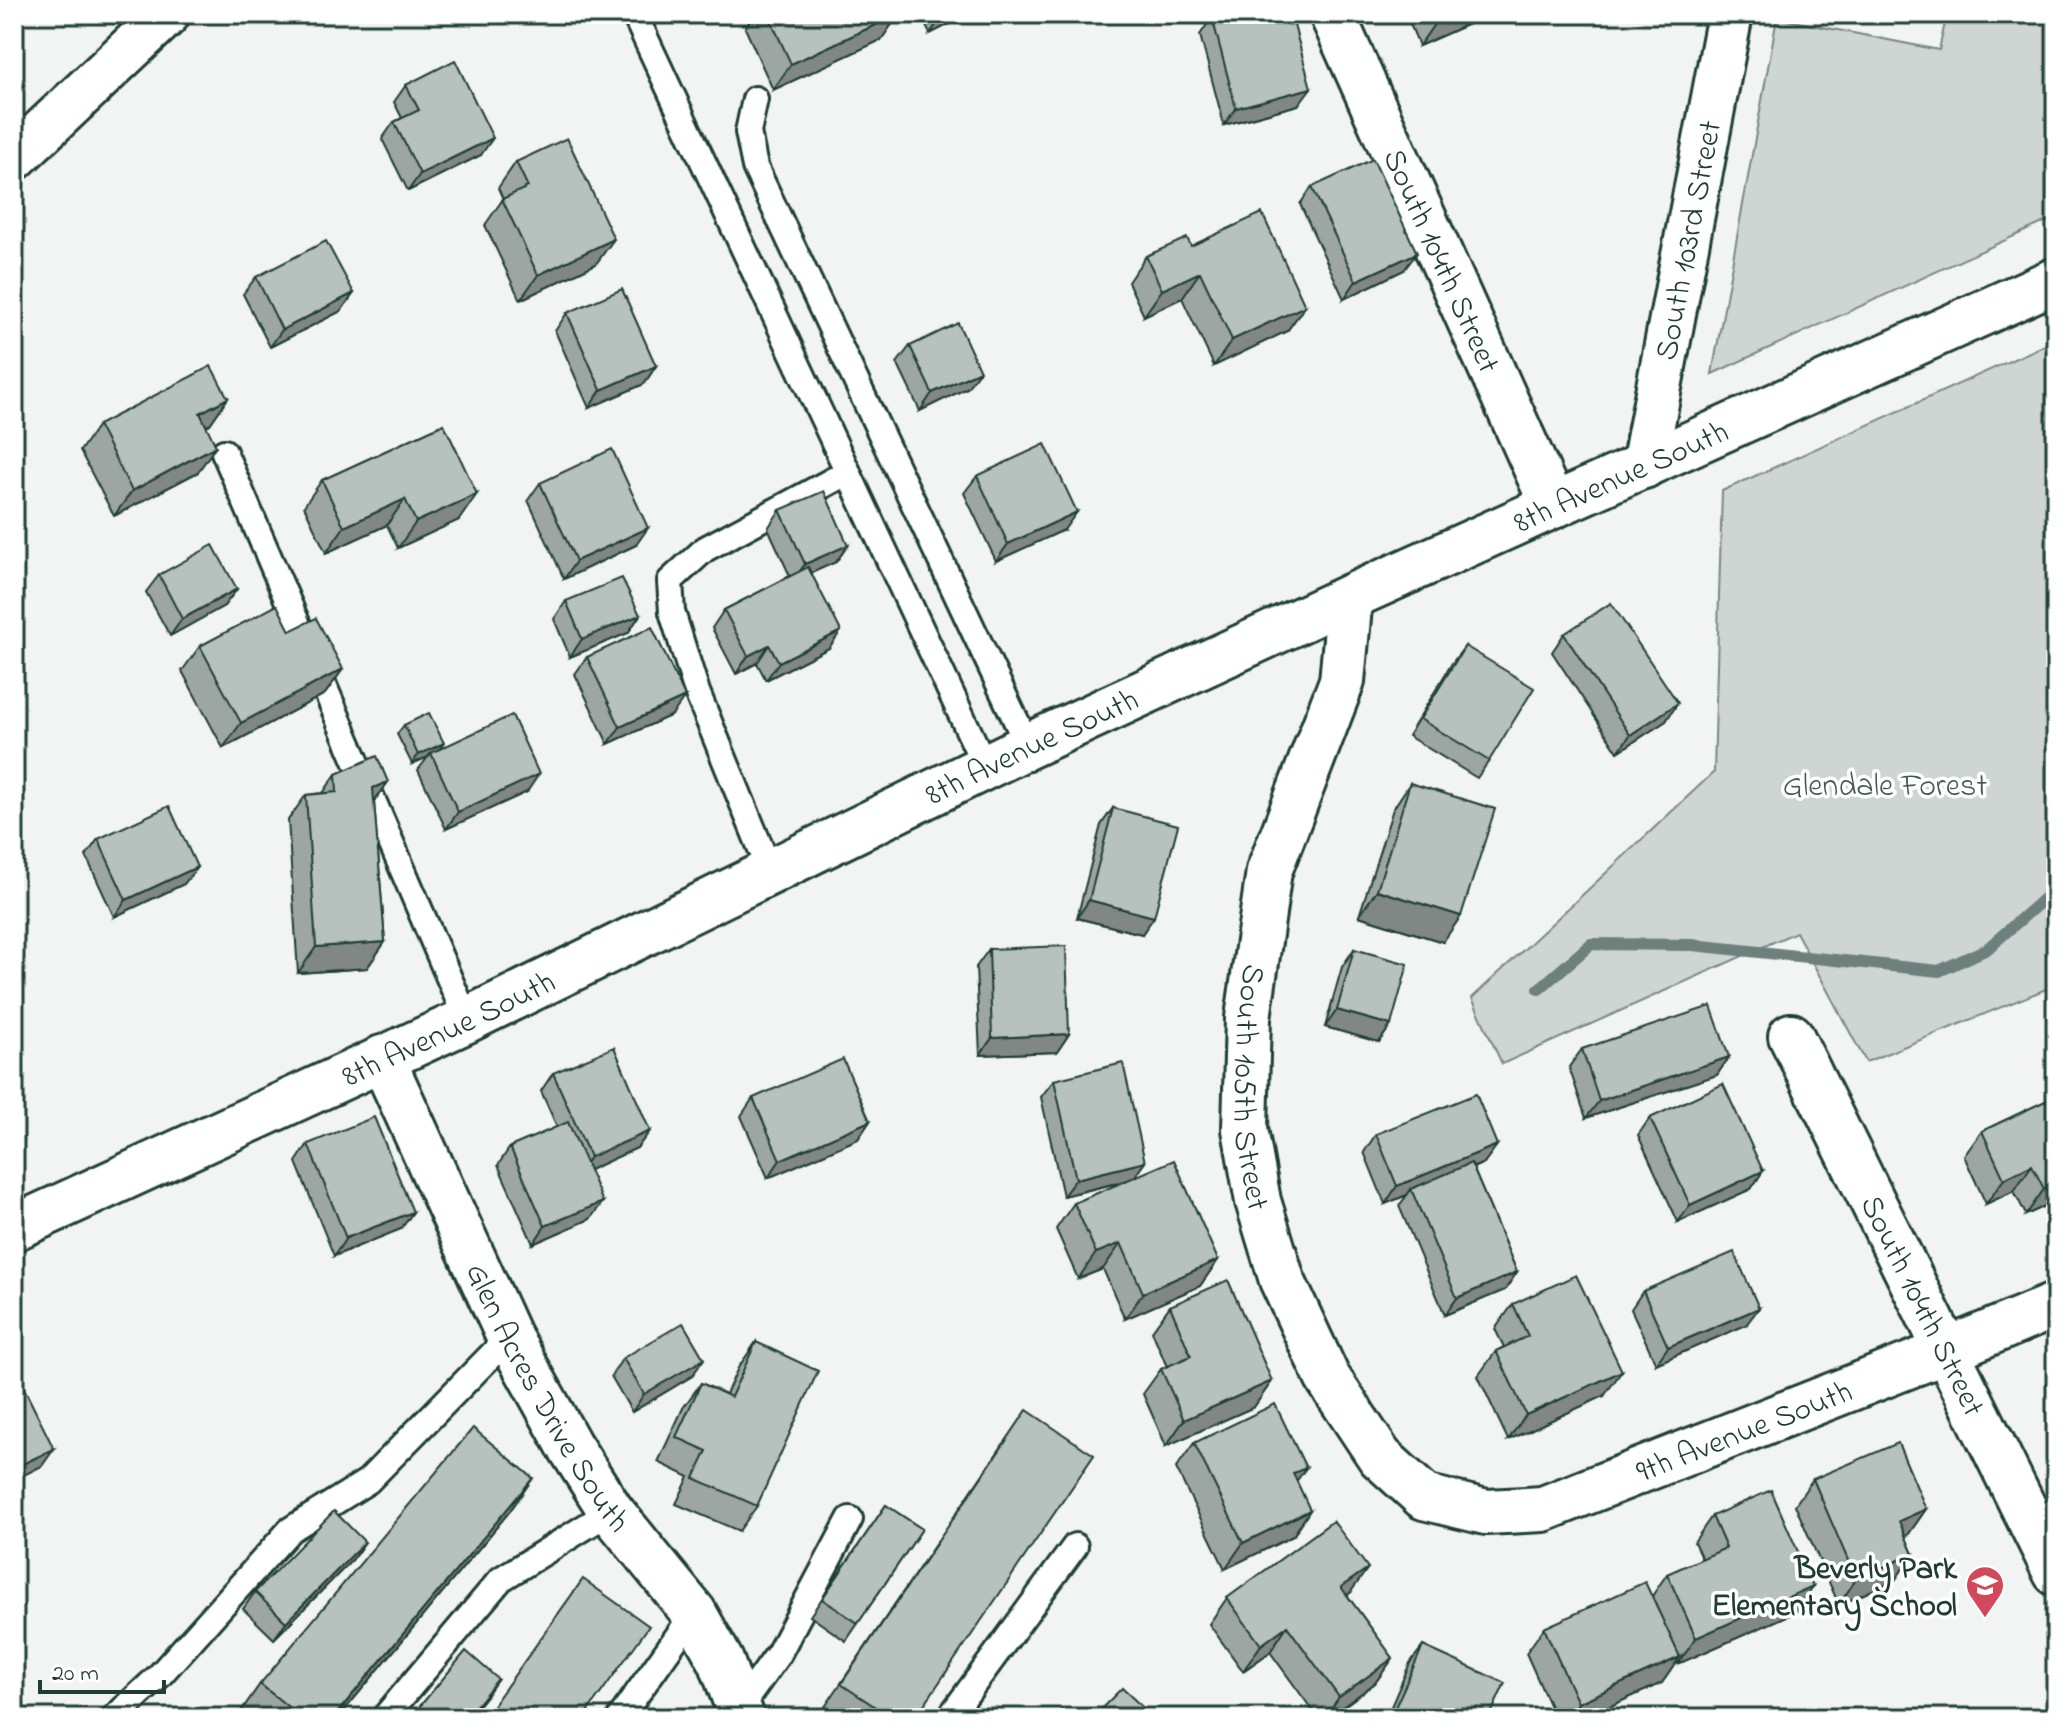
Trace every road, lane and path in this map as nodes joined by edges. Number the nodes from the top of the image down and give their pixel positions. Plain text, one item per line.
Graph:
1 (167, 14) edge
2 (1332, 14) edge
3 (1730, 14) edge
4 (638, 22) dead end
5 (755, 99) dead end
6 (14, 158) edge
7 (2056, 280) edge
8 (224, 452) dead end
9 (1644, 466) junction
10 (848, 472) junction
11 (1553, 506) junction
12 (1350, 597) junction
13 (1028, 746) junction
14 (985, 766) junction
15 (770, 871) junction
16 (467, 1020) junction
17 (1791, 1036) dead end
18 (382, 1058) junction
19 (14, 1228) edge
20 (2056, 1305) edge
21 (509, 1337) junction
22 (1948, 1350) junction
23 (1424, 1497) joint
24 (611, 1511) junction
25 (850, 1519) dead end
26 (1075, 1546) dead end
27 (2056, 1573) edge
28 (694, 1613) junction
29 (741, 1714) edge
30 (114, 1718) edge
31 (384, 1718) edge
32 (620, 1718) edge
33 (949, 1718) edge

1 - 6 main road
2 - 11 main road, South 104th Street
3 - 9 main road, South 103rd Street
4 - 10 lane
5 - 13 lane
7 - 9 main road, 8th Avenue South
8 - 16 lane
9 - 11 main road, 8th Avenue South
10 - 14 lane
10 - 15 lane
11 - 12 main road, 8th Avenue South
12 - 13 main road, 8th Avenue South
12 - 23 main road, South 105th Street
13 - 14 main road, 8th Avenue South
14 - 15 main road, 8th Avenue South
15 - 16 main road, 8th Avenue South
16 - 18 main road, 8th Avenue South
17 - 22 main road, South 104th Street
18 - 19 main road, 8th Avenue South
18 - 21 main road, Glen Acres Drive South
20 - 22 main road, 9th Avenue South
21 - 24 main road, Glen Acres Drive South
21 - 30 lane
22 - 23 main road, 9th Avenue South
22 - 27 main road, South 104th Street
24 - 28 main road, Glen Acres Drive South
24 - 31 lane
25 - 29 lane
26 - 33 lane
28 - 29 main road, Glen Acres Drive South
28 - 32 lane

